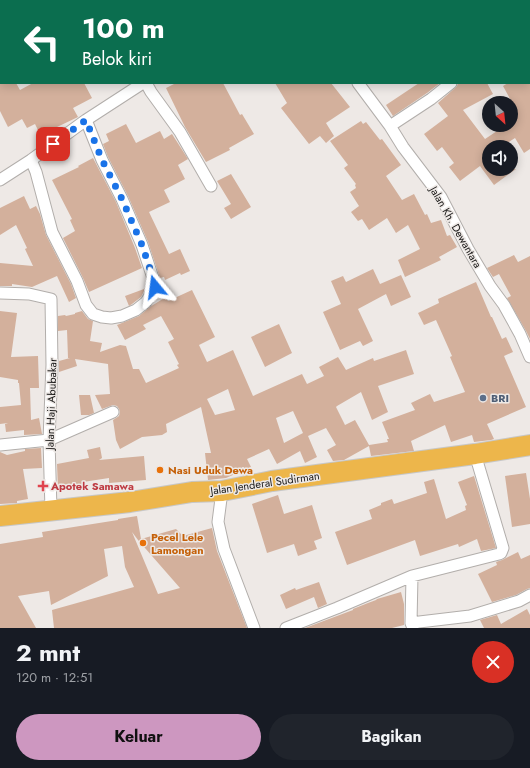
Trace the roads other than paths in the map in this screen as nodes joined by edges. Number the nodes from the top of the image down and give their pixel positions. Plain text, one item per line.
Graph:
1 (141, 84) edge
2 (147, 84) edge
3 (359, 84) edge
4 (450, 84) edge
5 (86, 120) junction
6 (390, 126) junction
7 (31, 160) junction
8 (0, 180) edge
9 (211, 186) dead end
10 (0, 293) edge
11 (530, 357) edge
12 (113, 412) dead end
13 (49, 440) junction
14 (0, 445) edge
15 (530, 445) edge
16 (475, 454) junction
17 (222, 491) junction
18 (51, 510) junction
19 (0, 516) edge
20 (412, 576) junction
21 (530, 596) edge
22 (412, 626) edge
23 (254, 628) edge
24 (286, 628) edge

1 - 5 street
2 - 9 street
3 - 6 street, Jalan Kh. Dewantara
4 - 6 street
5 - 7 street
5 - 7 street
6 - 11 street, Jalan Kh. Dewantara
7 - 8 street
10 - 13 street, Jalan Haji Abubakar
12 - 13 street
13 - 14 street
13 - 18 street, Jalan Haji Abubakar
15 - 16 highway, Jalan Jenderal Sudirman
16 - 17 highway, Jalan Jenderal Sudirman
16 - 20 street
17 - 18 highway, Jalan Jenderal Sudirman
17 - 23 street
18 - 19 highway, Jalan Jenderal Sudirman
20 - 22 street
20 - 24 street
21 - 22 street

